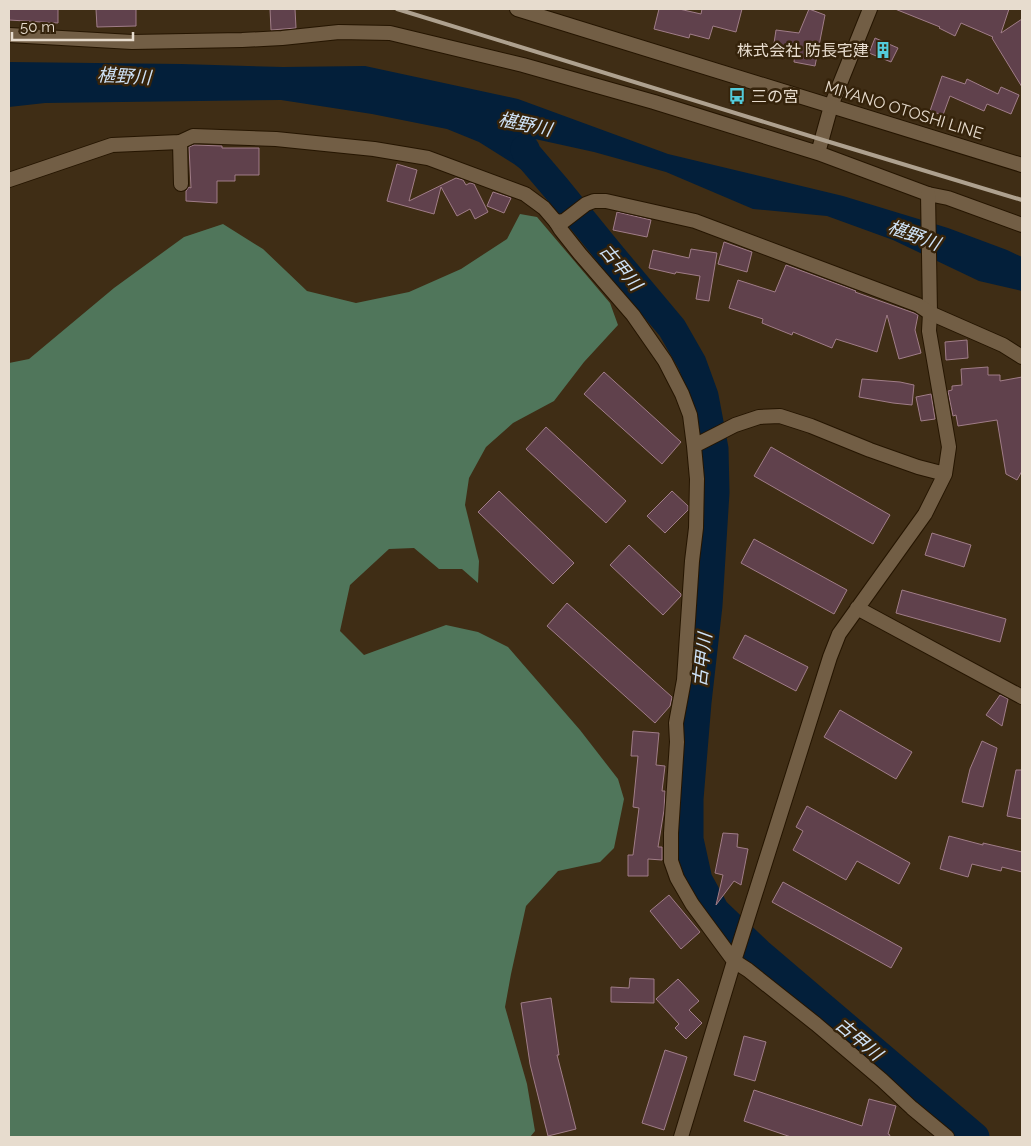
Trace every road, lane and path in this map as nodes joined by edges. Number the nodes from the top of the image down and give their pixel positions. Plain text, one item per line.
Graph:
1 (517, 9) edge
2 (870, 9) edge
3 (9, 35) edge
4 (831, 106) junction
5 (180, 142) junction
6 (818, 153) junction
7 (1022, 165) edge
8 (9, 180) edge
9 (181, 184) dead end
10 (928, 199) junction
11 (560, 222) junction
12 (1022, 225) edge
13 (930, 308) junction
14 (1022, 357) edge
15 (696, 444) junction
16 (945, 474) junction
17 (857, 608) junction
18 (1022, 697) edge
19 (735, 960) junction
20 (681, 1137) edge
21 (946, 1137) edge

1 - 4 street, MIYANO OTOSHI LINE
2 - 4 street
3 - 6 street
4 - 6 street
4 - 7 street, MIYANO OTOSHI LINE
5 - 8 street
5 - 9 street
5 - 11 street
6 - 10 street
10 - 12 street
10 - 13 street
11 - 13 street
11 - 15 street
13 - 14 street
13 - 16 street
15 - 16 street
15 - 19 street
16 - 17 street
17 - 18 street
17 - 19 street
19 - 20 street
19 - 21 street

